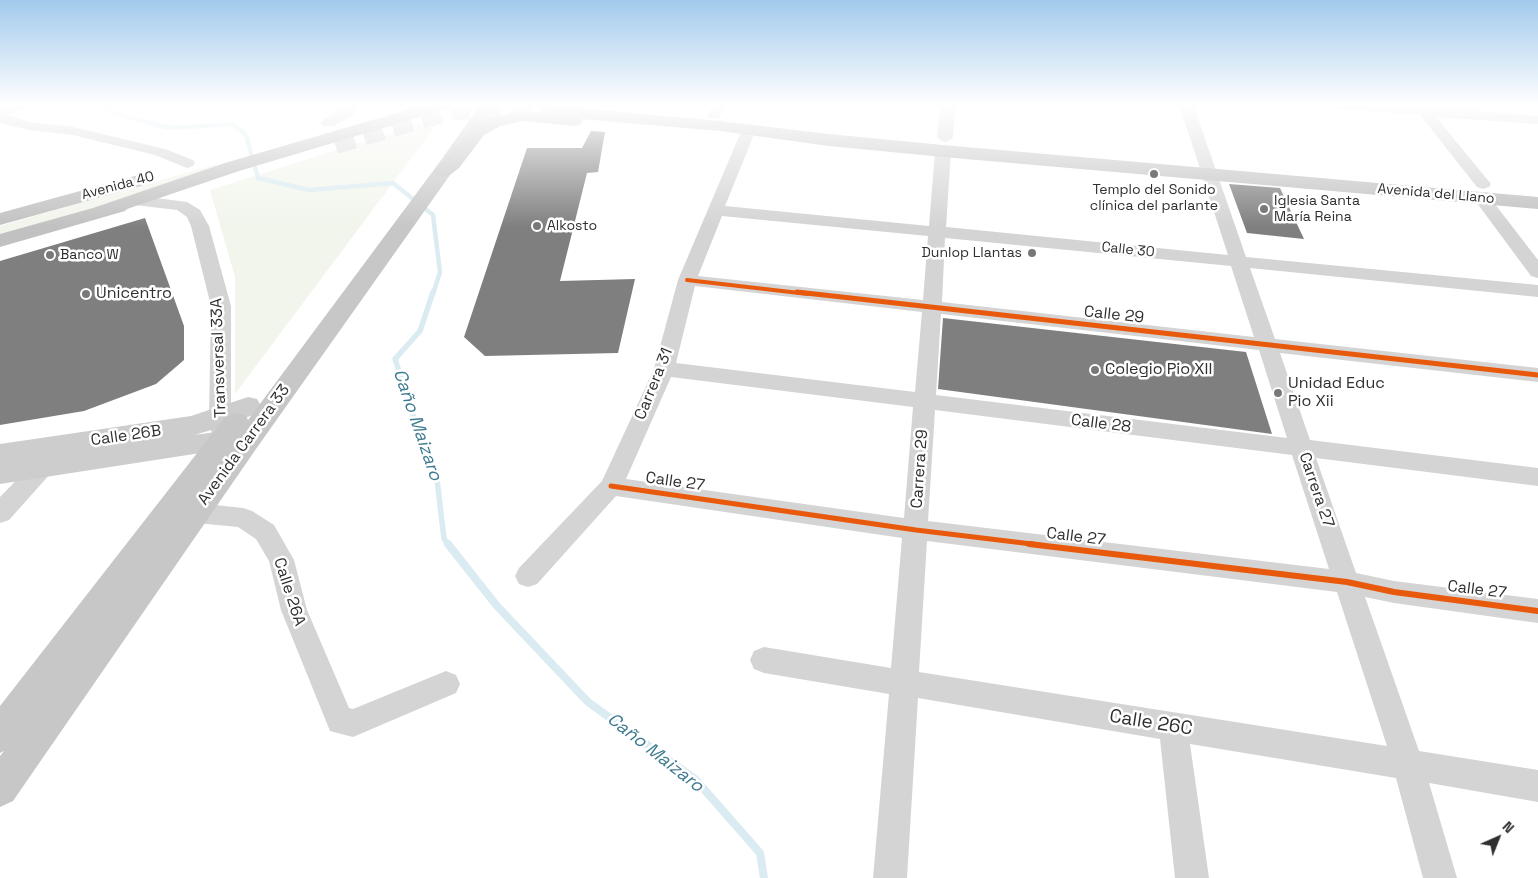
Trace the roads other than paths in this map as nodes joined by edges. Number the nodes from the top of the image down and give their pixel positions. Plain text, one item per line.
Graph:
1 (944, 144) edge
2 (131, 145) edge
3 (289, 145) edge
4 (293, 145) edge
5 (444, 145) edge
6 (461, 145) edge
7 (466, 145) edge
8 (742, 145) edge
9 (956, 145) edge
10 (1199, 145) edge
11 (1449, 145) edge
12 (271, 151) junction
13 (240, 160) junction
14 (187, 163) junction
15 (1206, 165) junction
16 (443, 171) junction
17 (1538, 189) edge
18 (1483, 191) junction
19 (415, 198) junction
20 (141, 200) junction
21 (98, 202) junction
22 (1538, 203) edge
23 (717, 210) junction
24 (0, 219) edge
25 (937, 232) junction
26 (0, 240) edge
27 (1239, 261) junction
28 (1538, 272) edge
29 (688, 280) junction
30 (1538, 291) edge
31 (931, 307) junction
32 (1266, 344) junction
33 (664, 369) junction
34 (1538, 375) edge
35 (925, 402) junction
36 (222, 430) junction
37 (86, 441) junction
38 (1302, 448) junction
39 (0, 454) edge
40 (43, 467) junction
41 (0, 473) edge
42 (1538, 477) edge
43 (611, 486) junction
44 (0, 513) edge
45 (196, 513) junction
46 (916, 530) junction
47 (528, 576) dead end
48 (1347, 582) junction
49 (1538, 611) edge
50 (764, 660) dead end
51 (904, 683) junction
52 (446, 684) dead end
53 (1173, 727) junction
54 (0, 735) edge
55 (1408, 765) junction
56 (1538, 786) edge
57 (0, 788) edge
58 (890, 878) edge
59 (1192, 878) edge
60 (1440, 878) edge

1 - 25 street, Carrera 29
2 - 14 street
3 - 12 highway, Avenida 40
4 - 12 highway, Avenida 40
5 - 19 main road, Avenida Carrera 33
6 - 16 main road, Avenida Carrera 33
7 - 16 highway
8 - 23 street, Carrera 31
9 - 15 highway, Avenida del Llano
10 - 15 street, Carrera 27
11 - 18 street
12 - 13 highway, Avenida 40
13 - 14 highway
13 - 20 highway, Avenida 40
13 - 21 highway, Avenida 40
14 - 21 highway
15 - 18 highway, Avenida del Llano
15 - 27 street, Carrera 27
16 - 19 main road, Avenida Carrera 33
17 - 18 highway, Avenida del Llano
18 - 22 highway, Avenida del Llano
18 - 28 street
19 - 36 main road, Avenida Carrera 33
19 - 45 main road, Avenida Carrera 33
20 - 21 highway, Avenida 40
20 - 36 street, Transversal 33A
21 - 24 highway, Avenida 40
21 - 26 highway, Avenida 40
23 - 25 street, Calle 30
23 - 29 street, Carrera 31
25 - 27 street, Calle 30
25 - 31 street, Carrera 29
27 - 30 street, Calle 30
27 - 32 street, Carrera 27
29 - 31 street, Calle 29
29 - 33 street, Carrera 31
31 - 32 street, Calle 29
31 - 35 street, Carrera 29
32 - 34 street, Calle 29
32 - 38 street, Carrera 27
33 - 35 street, Calle 28
33 - 43 street, Carrera 31
35 - 38 street, Calle 28
35 - 46 street, Carrera 29
36 - 37 street, Calle 26B
36 - 40 street, Calle 26B
36 - 54 main road, Avenida Carrera 33
37 - 39 street, Calle 26B
37 - 40 street
38 - 42 street, Calle 28
38 - 48 street, Carrera 27
40 - 41 street, Calle 26B
40 - 44 street
43 - 46 street, Calle 27
43 - 47 street, Carrera 31
45 - 52 street, Calle 26A
45 - 57 main road, Avenida Carrera 33
46 - 48 street, Calle 27
46 - 51 street, Carrera 29
48 - 49 street, Calle 27
48 - 55 street, Carrera 27
50 - 51 street, Calle 26C
51 - 53 street, Calle 26C
51 - 58 street, Carrera 29
53 - 55 street, Calle 26C
53 - 59 street
55 - 56 street, Calle 26C
55 - 60 street, Carrera 27

